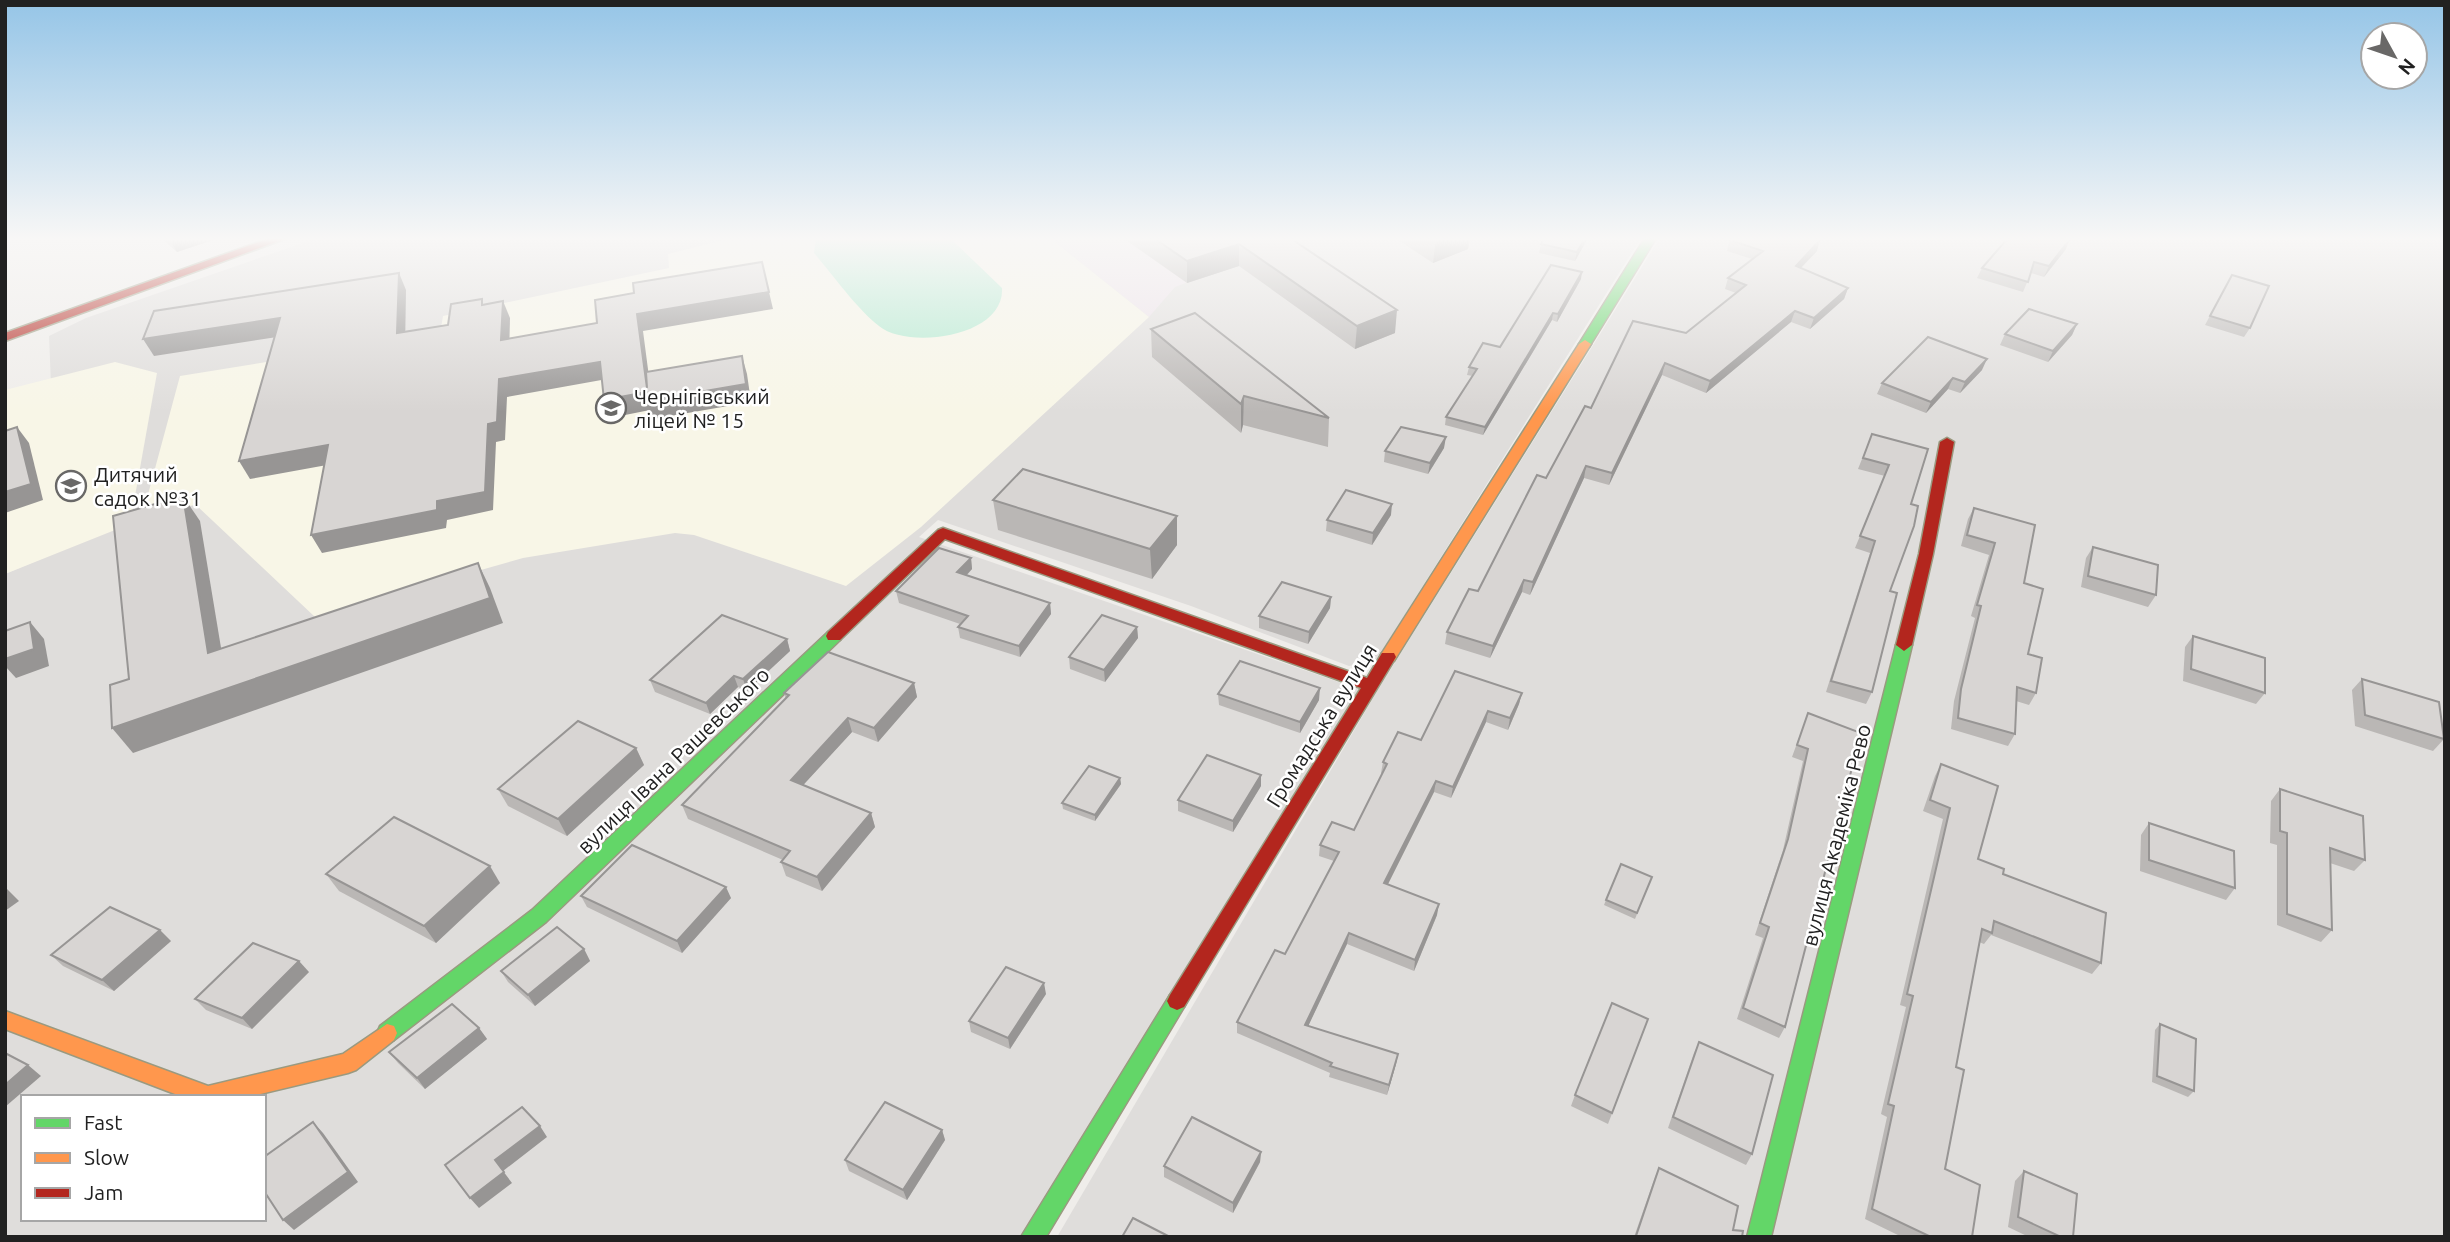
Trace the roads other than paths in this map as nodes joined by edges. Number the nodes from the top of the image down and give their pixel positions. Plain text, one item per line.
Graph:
1 (121, 296) edge
2 (1615, 296) edge
3 (5, 337) edge
4 (1947, 442) dead end
5 (1370, 685) junction
6 (5, 1020) edge
7 (205, 1095) edge
8 (212, 1095) edge
9 (1033, 1237) edge
10 (1759, 1237) edge

1 - 3 street
2 - 5 street, Громадська вулиця
4 - 10 street, вулиця Академіка Рево
5 - 8 street, вулиця Івана Рашевського
5 - 9 street, Громадська вулиця
6 - 7 street, вулиця Івана Рашевського

